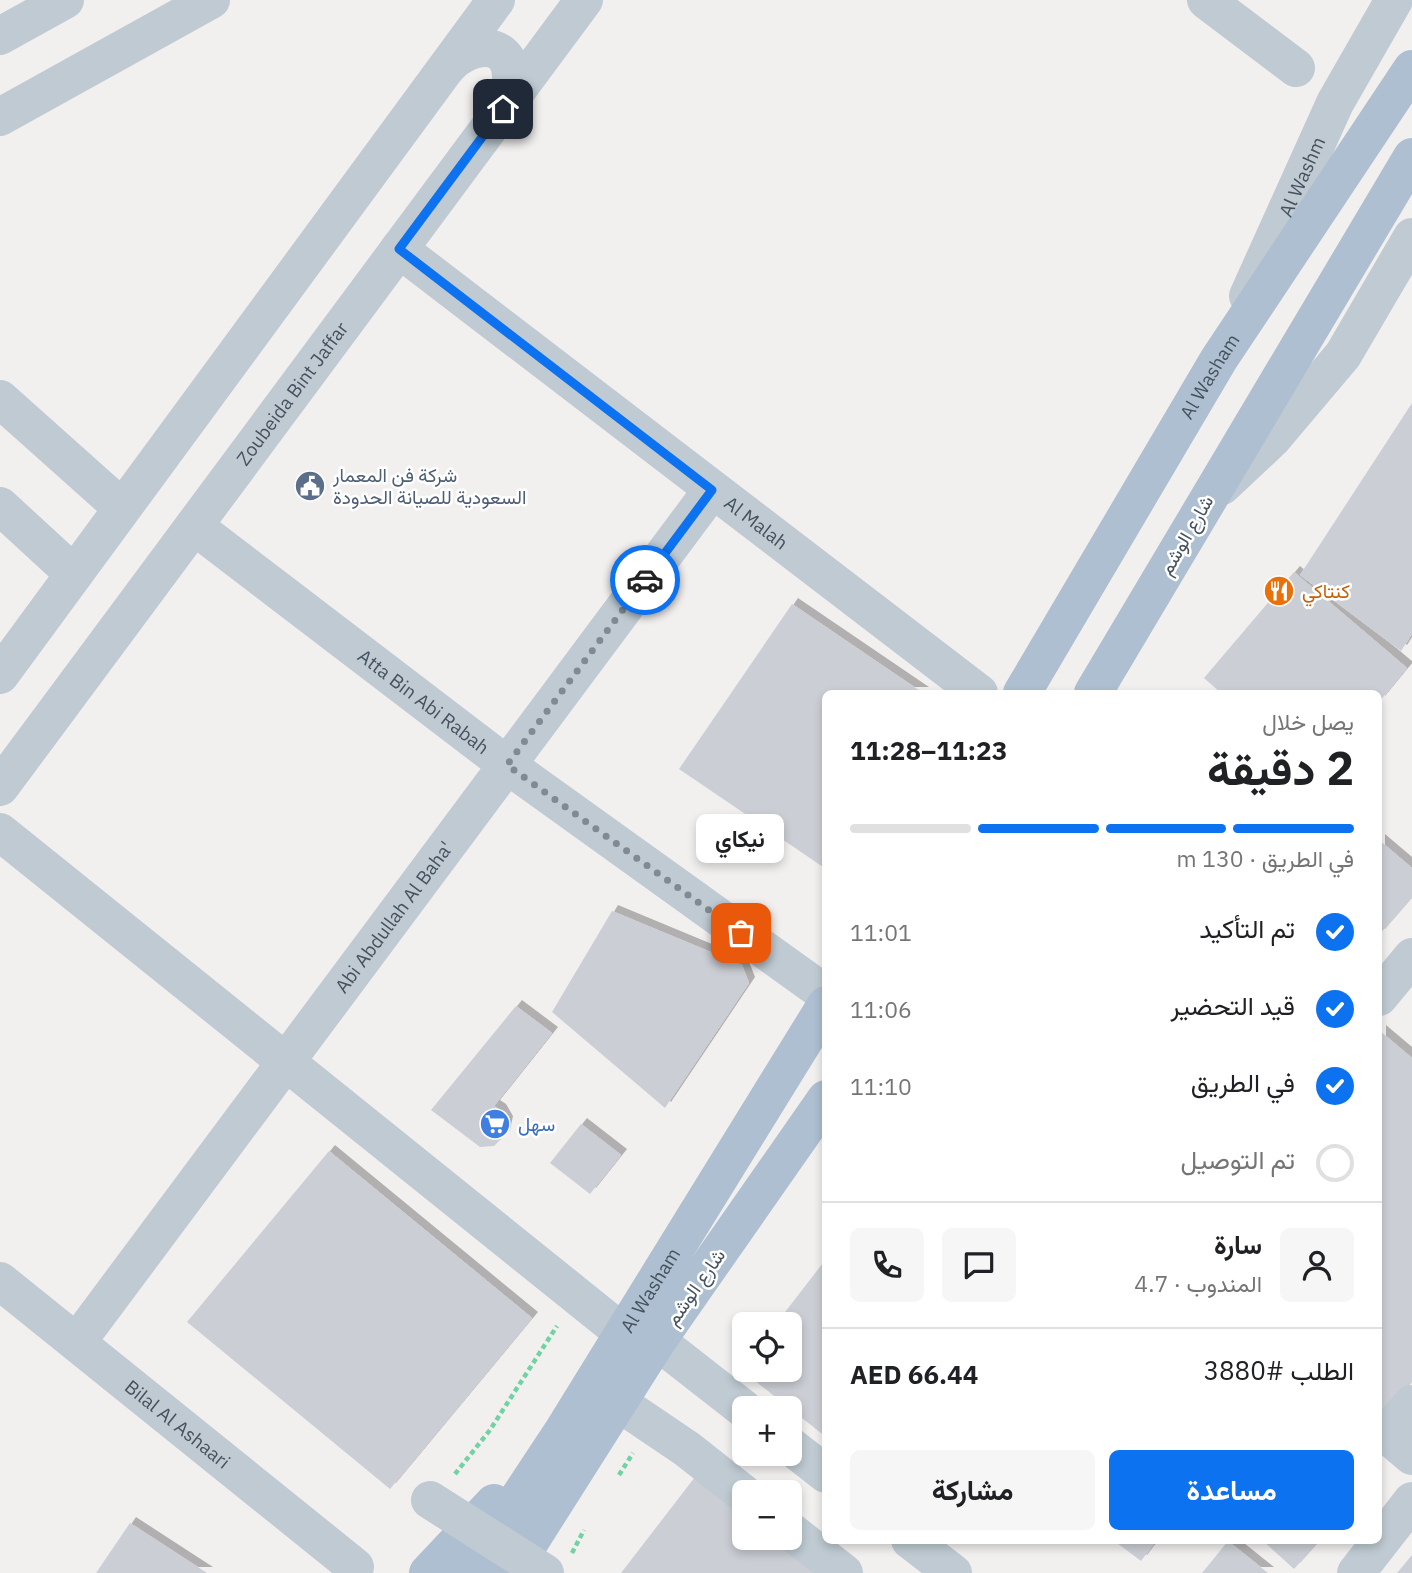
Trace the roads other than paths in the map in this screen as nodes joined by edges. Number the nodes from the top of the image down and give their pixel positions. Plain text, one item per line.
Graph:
1 (65, 0) edge
2 (211, 0) edge
3 (496, 0) edge
4 (555, 0) edge
5 (562, 0) edge
6 (584, 0) edge
7 (1206, 0) edge
8 (1394, 0) edge
9 (0, 36) edge
10 (1296, 68) dead end
11 (1412, 69) edge
12 (443, 71) junction
13 (503, 109) junction
14 (0, 117) edge
15 (1412, 157) edge
16 (1412, 236) edge
17 (399, 249) junction
18 (1219, 359) junction
19 (0, 399) edge
20 (712, 490) junction
21 (1205, 502) junction
22 (0, 506) edge
23 (122, 508) junction
24 (194, 526) junction
25 (74, 574) junction
26 (0, 675) edge
27 (975, 690) edge
28 (1024, 690) edge
29 (1095, 690) edge
30 (507, 765) junction
31 (0, 787) edge
32 (0, 832) edge
33 (822, 990) edge
34 (822, 1011) edge
35 (287, 1060) junction
36 (822, 1104) edge
37 (0, 1281) edge
38 (640, 1337) junction
39 (77, 1342) junction
40 (732, 1401) edge
41 (619, 1403) junction
42 (1412, 1404) edge
43 (563, 1431) junction
44 (1392, 1439) edge
45 (802, 1455) edge
46 (822, 1471) edge
47 (570, 1478) junction
48 (732, 1485) edge
49 (430, 1500) dead end
50 (1412, 1501) edge
51 (802, 1540) edge
52 (1382, 1540) edge
53 (915, 1544) edge
54 (1379, 1544) edge
55 (355, 1567) dead end
56 (428, 1573) edge
57 (469, 1573) edge
58 (510, 1573) edge
59 (530, 1573) edge
60 (545, 1573) edge
61 (844, 1573) edge
62 (953, 1573) edge
63 (1356, 1573) edge

1 - 9 street
2 - 14 street
3 - 12 street
4 - 5 street
6 - 13 street, Zoubeida Bint Jaffar
7 - 10 street
8 - 18 street, Al Washm
11 - 18 main road, Al Washam
12 - 13 street
12 - 23 street
13 - 17 street, Zoubeida Bint Jaffar
15 - 21 main road, شارع الوشم
16 - 21 street
17 - 20 street, Al Malah
17 - 24 street, Zoubeida Bint Jaffar
18 - 28 main road, Al Washam
19 - 23 street
20 - 27 street, Al Malah
20 - 30 street, Abi Abdullah Al Baha'
21 - 29 main road, شارع الوشم
22 - 25 street
23 - 25 street
24 - 30 street, Atta Bin Abi Rabah
24 - 31 street, Zoubeida Bint Jaffar
25 - 26 street
30 - 33 street, Atta Bin Abi Rabah
30 - 35 street, Abi Abdullah Al Baha'
32 - 35 street
34 - 38 main road, Al Washam
35 - 38 street
35 - 39 street, Abi Abdullah Al Baha'
36 - 38 main road, شارع الوشم
37 - 39 street, Bilal Al Ashaari
38 - 40 street
38 - 41 main road, شارع الوشم
38 - 43 main road, Al Washam
39 - 55 street, Bilal Al Ashaari
41 - 47 main road, شارع الوشم
41 - 48 street
42 - 44 street
43 - 56 main road
43 - 57 main road, Al Washam
45 - 46 street
47 - 58 main road
47 - 59 main road
49 - 60 street, bridge
50 - 52 street
51 - 61 street
53 - 62 street
54 - 63 street

